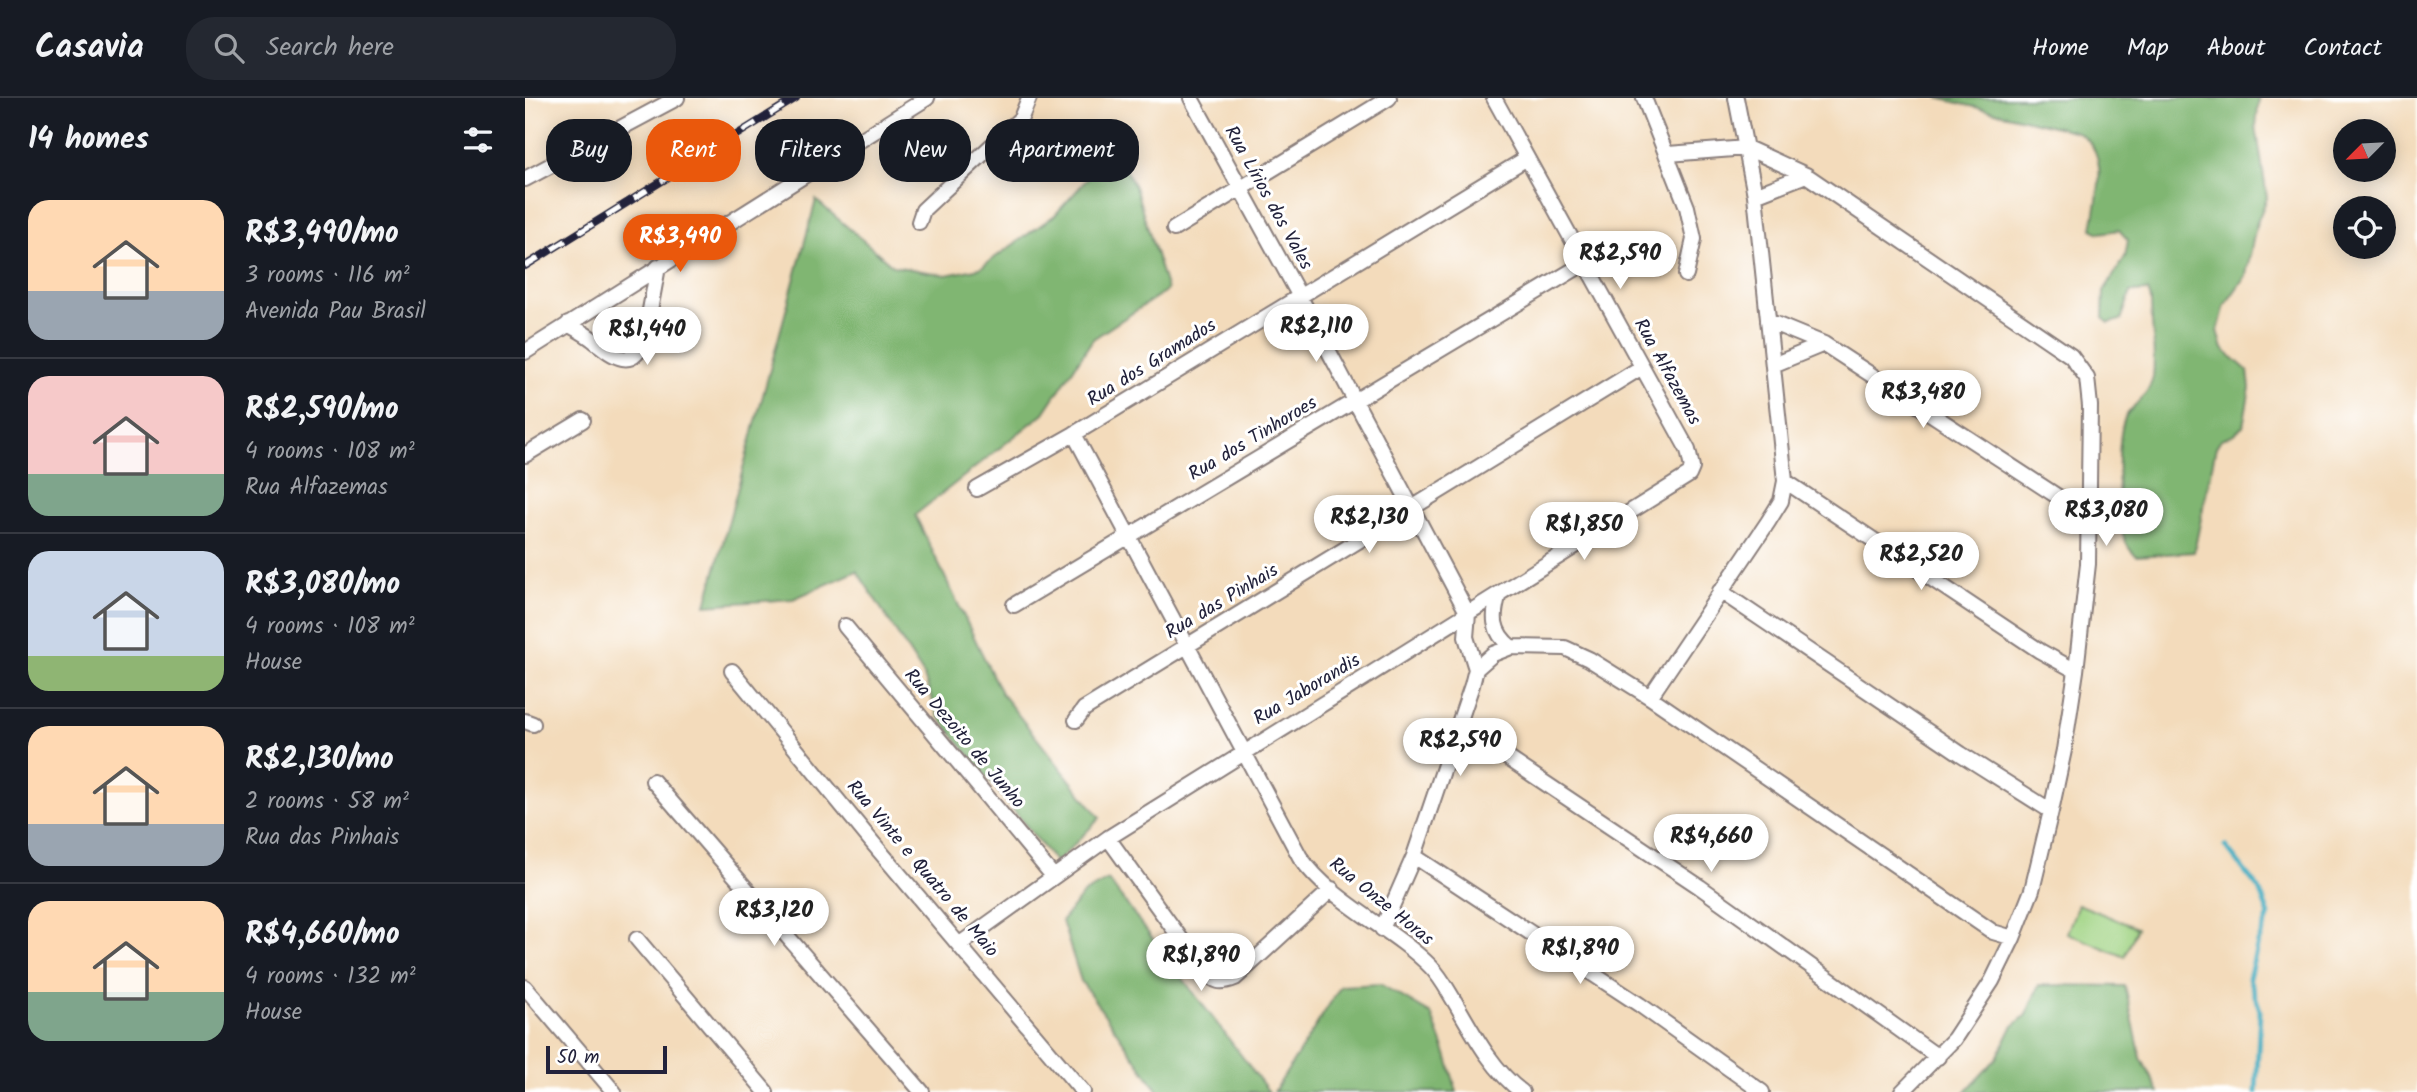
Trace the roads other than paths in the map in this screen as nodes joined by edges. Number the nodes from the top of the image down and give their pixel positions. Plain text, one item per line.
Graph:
1 (677, 98) edge
2 (927, 98) edge
3 (1030, 98) edge
4 (1191, 98) edge
5 (1389, 98) edge
6 (1494, 98) edge
7 (1644, 98) edge
8 (1736, 98) edge
9 (1747, 148) junction
10 (1668, 154) junction
11 (1527, 158) junction
12 (1806, 175) junction
13 (525, 179) edge
14 (1241, 189) junction
15 (1755, 194) junction
16 (919, 222) dead end
17 (1174, 229) dead end
18 (1585, 262) junction
19 (658, 267) junction
20 (1686, 275) dead end
21 (1299, 295) junction
22 (1768, 321) junction
23 (568, 324) junction
24 (1824, 344) junction
25 (525, 352) edge
26 (1773, 365) junction
27 (1642, 367) junction
28 (1355, 401) junction
29 (583, 420) dead end
30 (1074, 434) junction
31 (525, 455) edge
32 (1682, 480) joint
33 (1785, 481) junction
34 (977, 489) dead end
35 (1412, 508) junction
36 (2089, 517) junction
37 (1129, 536) junction
38 (1720, 591) junction
39 (1499, 594) junction
40 (1014, 606) dead end
41 (1468, 614) junction
42 (845, 626) dead end
43 (1187, 646) junction
44 (1511, 647) junction
45 (1476, 669) junction
46 (732, 671) dead end
47 (2076, 671) junction
48 (1650, 697) junction
49 (1076, 720) dead end
50 (1460, 726) junction
51 (1244, 751) junction
52 (653, 780) dead end
53 (2052, 811) junction
54 (1108, 838) junction
55 (1414, 856) junction
56 (1053, 876) junction
57 (1332, 889) junction
58 (1382, 929) junction
59 (637, 939) dead end
60 (2013, 939) junction
61 (960, 944) junction
62 (525, 987) edge
63 (1938, 1057) junction
64 (1507, 1088) edge
65 (614, 1092) edge
66 (766, 1092) edge
67 (922, 1092) edge
68 (1083, 1092) edge
69 (1522, 1092) edge
70 (1762, 1092) edge
71 (1902, 1092) edge

1 - 13 street
2 - 19 street
3 - 16 street
4 - 14 street, Rua Lírios dos Vales
5 - 14 street
6 - 11 street, Rua Alfazemas
7 - 10 street
8 - 9 street
9 - 10 street
9 - 12 street
9 - 15 street
10 - 20 street
11 - 18 street, Rua Alfazemas
11 - 21 street, Rua dos Gramados
12 - 15 street
12 - 36 street
14 - 17 street
14 - 21 street, Rua Lírios dos Vales
15 - 22 street
18 - 27 street, Rua Alfazemas
18 - 28 street, Rua dos Tinhoroes
19 - 23 street
19 - 23 street
21 - 28 street, Rua Lírios dos Vales
21 - 30 street, Rua dos Gramados
22 - 24 street
22 - 26 street
23 - 25 street
24 - 26 street
24 - 36 street
26 - 33 street
27 - 32 street, Rua Alfazemas
27 - 35 street, Rua das Pinhais
28 - 35 street, Rua Lírios dos Vales
28 - 37 street, Rua dos Tinhoroes
29 - 31 street
30 - 34 street, Rua dos Gramados
30 - 37 street, Rua Onze Horas
32 - 39 street, Rua Jaborandis
33 - 38 street
33 - 47 street
35 - 41 street, Rua Lírios dos Vales
35 - 43 street, Rua das Pinhais
36 - 47 street
37 - 40 street, Rua dos Tinhoroes
37 - 43 street, Rua Onze Horas
38 - 48 street
38 - 53 street
39 - 41 street, Rua Jaborandis
39 - 44 street
41 - 45 street
41 - 51 street, Rua Jaborandis
42 - 56 street, Rua Dezoito de Junho
43 - 49 street, Rua das Pinhais
43 - 51 street, Rua Onze Horas
44 - 45 street
44 - 48 street
45 - 50 street
46 - 61 street, Rua Vinte e Quatro de Maio
47 - 53 street
48 - 60 street
50 - 55 street
50 - 63 street
51 - 54 street, Rua Jaborandis
51 - 57 street, Rua Onze Horas
52 - 67 street
53 - 60 street
54 - 56 street, Rua Jaborandis
54 - 57 street
55 - 58 street
55 - 70 street
56 - 61 street, Rua Jaborandis
57 - 58 street, Rua Onze Horas
58 - 64 street, Rua Onze Horas
59 - 66 street
60 - 63 street
61 - 68 street, Rua Vinte e Quatro de Maio
62 - 65 street
63 - 71 street
64 - 69 street, Rua Onze Horas

